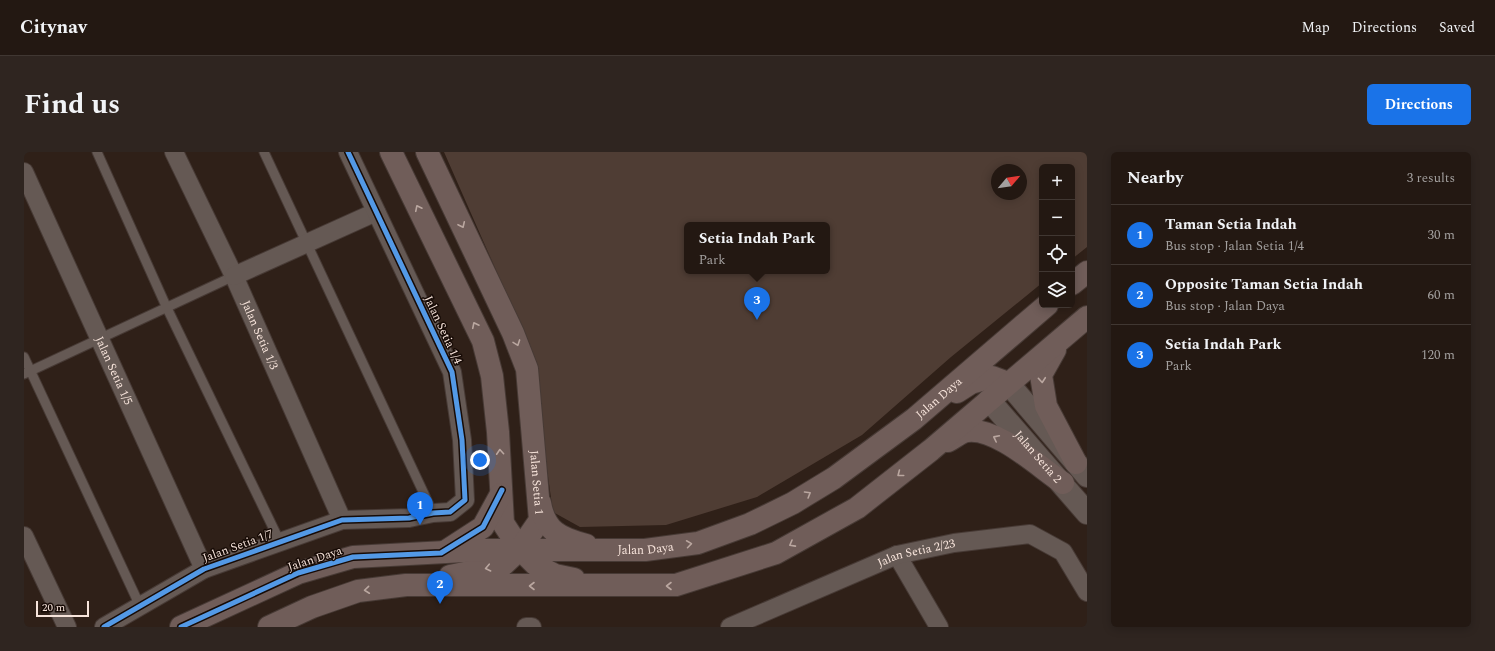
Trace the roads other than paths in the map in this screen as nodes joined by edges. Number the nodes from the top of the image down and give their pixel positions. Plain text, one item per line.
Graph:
1 (97, 152) edge
2 (174, 152) edge
3 (264, 152) edge
4 (348, 152) edge
5 (391, 152) edge
6 (427, 152) edge
7 (24, 172) edge
8 (376, 212) junction
9 (306, 244) junction
10 (1087, 272) edge
11 (234, 276) junction
12 (1075, 282) edge
13 (166, 306) junction
14 (1043, 308) edge
15 (1082, 321) edge
16 (1027, 322) junction
17 (99, 339) junction
18 (24, 357) edge
19 (27, 372) edge
20 (1000, 380) junction
21 (989, 400) junction
22 (914, 419) junction
23 (931, 450) junction
24 (1082, 470) edge
25 (1063, 483) junction
26 (538, 488) junction
27 (502, 490) junction
28 (433, 513) junction
29 (1087, 513) edge
30 (342, 520) junction
31 (24, 536) edge
32 (280, 542) junction
33 (520, 549) junction
34 (608, 550) junction
35 (441, 553) junction
36 (897, 555) junction
37 (204, 568) junction
38 (406, 585) junction
39 (613, 586) junction
40 (1087, 592) edge
41 (140, 606) junction
42 (765, 620) edge
43 (66, 627) edge
44 (104, 627) edge
45 (181, 627) edge
46 (269, 627) edge
47 (526, 627) edge
48 (532, 627) edge
49 (730, 627) edge
50 (939, 627) edge

1 - 13 lane
2 - 11 street, Jalan Setia 1/3
3 - 9 lane
4 - 8 street, Jalan Setia 1/4
27 -> 5 main road
6 -> 26 main road, Jalan Setia 1
7 - 17 street, Jalan Setia 1/5
8 - 9 street
8 - 28 street, Jalan Setia 1/4
9 - 11 street
9 - 28 lane
10 - 12 main road
11 - 13 lane
11 - 30 street, Jalan Setia 1/3
13 - 17 lane
13 - 32 lane
14 - 16 main road, Jalan Daya
15 - 20 main road
15 -> 24 main road
16 - 20 main road
16 - 22 main road, Jalan Daya
17 - 19 lane
17 - 37 street, Jalan Setia 1/5
18 - 19 lane
19 - 41 lane
20 - 21 main road
20 - 22 main road
20 - 24 street, Jalan Setia 2
21 - 23 main road
21 - 25 street, Jalan Setia 2
34 -> 22 main road, Jalan Daya
25 -> 23 main road
23 -> 39 main road
25 - 29 street, Jalan Setia 2
26 - 33 main road, Jalan Setia 1
26 - 34 main road
27 - 33 main road
27 - 35 main road
28 - 30 street, Jalan Setia 1/4
30 - 32 street, Jalan Setia 1/7
31 - 43 street
32 - 37 street, Jalan Setia 1/7
33 - 34 main road, Jalan Daya
33 - 35 main road, Jalan Daya
33 -> 38 main road, Jalan Setia 1
33 - 39 main road
35 - 45 main road, Jalan Daya
36 - 40 street, Jalan Setia 2/23
36 - 42 street, Jalan Setia 2/23
36 - 50 street
37 - 41 street, Jalan Setia 1/7
39 -> 38 main road
38 -> 46 main road
41 - 44 street, Jalan Setia 1/7
42 - 49 street, Jalan Setia 2/23
47 - 48 street

